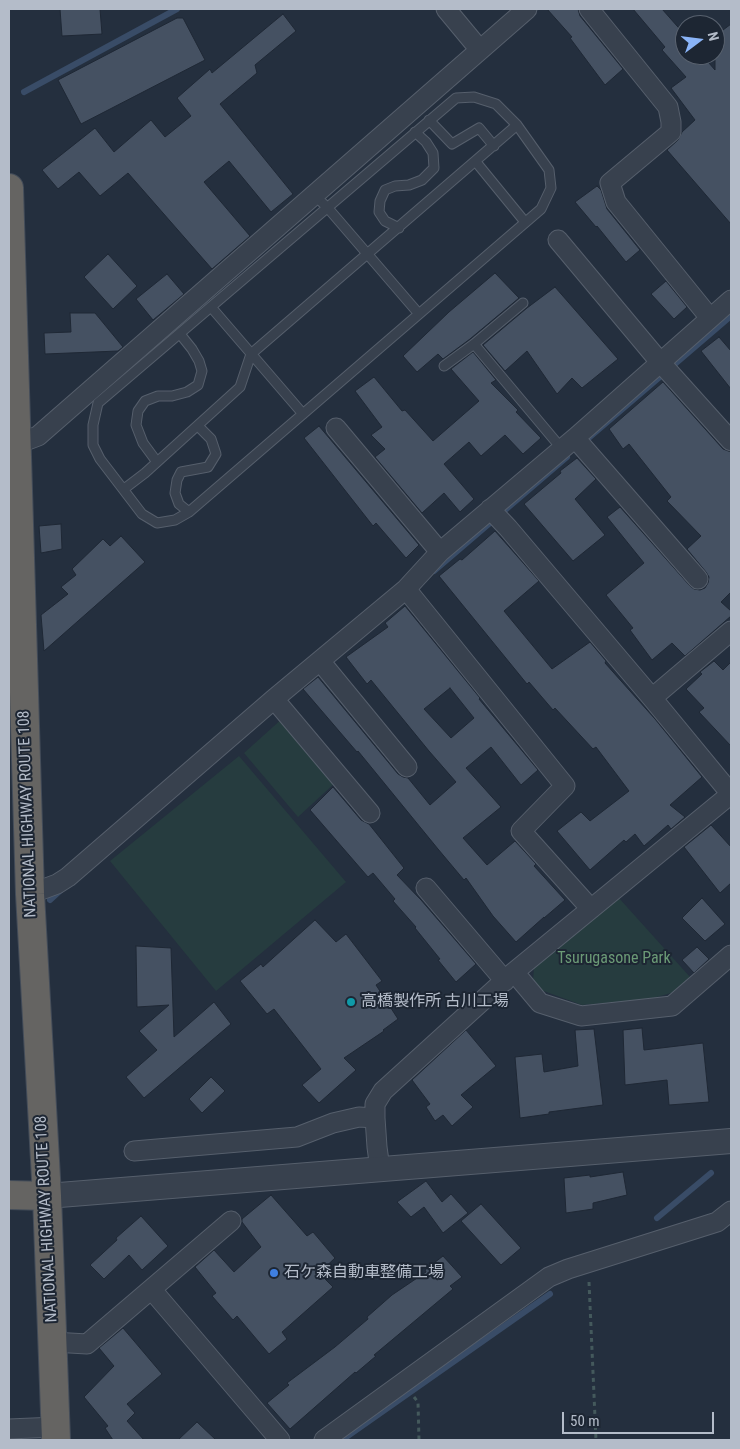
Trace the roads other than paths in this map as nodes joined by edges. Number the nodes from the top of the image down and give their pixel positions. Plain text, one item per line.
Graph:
1 (446, 9) edge
2 (527, 9) edge
3 (589, 9) edge
4 (480, 50) junction
5 (429, 120) junction
6 (518, 125) junction
7 (415, 132) junction
8 (494, 146) junction
9 (476, 162) junction
10 (9, 188) edge
11 (321, 201) junction
12 (525, 222) junction
13 (399, 228) junction
14 (558, 240) dead end
15 (368, 254) junction
16 (731, 300) edge
17 (523, 303) dead end
18 (211, 307) junction
19 (419, 314) junction
20 (710, 318) junction
21 (180, 334) junction
22 (474, 344) junction
23 (251, 354) junction
24 (444, 366) dead end
25 (668, 371) junction
26 (303, 414) junction
27 (198, 426) junction
28 (336, 428) dead end
29 (731, 442) edge
30 (17, 444) junction
31 (577, 446) junction
32 (157, 462) junction
33 (124, 489) junction
34 (492, 511) junction
35 (189, 512) junction
36 (440, 552) junction
37 (698, 578) dead end
38 (406, 589) junction
39 (731, 630) edge
40 (320, 661) junction
41 (652, 698) junction
42 (274, 699) junction
43 (407, 767) dead end
44 (731, 794) edge
45 (370, 813) dead end
46 (426, 888) dead end
47 (30, 894) junction
48 (591, 909) junction
49 (731, 956) edge
50 (510, 977) junction
51 (375, 1118) junction
52 (731, 1141) edge
53 (134, 1151) dead end
54 (380, 1169) junction
55 (9, 1195) edge
56 (46, 1196) junction
57 (731, 1212) edge
58 (231, 1220) dead end
59 (152, 1290) junction
60 (53, 1342) junction
61 (9, 1429) edge
62 (56, 1433) edge
63 (280, 1440) edge
64 (324, 1440) edge

1 - 4 street
2 - 4 street
3 - 20 street
4 - 11 street
5 - 6 lane
5 - 7 lane
5 - 8 lane
6 - 8 lane
6 - 12 lane
7 - 11 lane
7 - 13 lane
8 - 9 lane
9 - 12 lane
9 - 13 lane
10 - 30 highway, NATIONAL HIGHWAY ROUTE 108
11 - 15 lane
11 - 18 lane
11 - 30 street
12 - 19 lane
13 - 15 lane
14 - 25 street
15 - 19 lane
15 - 23 lane
16 - 20 street
17 - 22 lane
18 - 21 lane
18 - 23 lane
19 - 26 lane
20 - 25 street
21 - 32 lane
21 - 33 lane
22 - 24 lane
22 - 31 lane
23 - 26 lane
23 - 27 lane
25 - 29 street
25 - 31 street
26 - 35 lane
27 - 32 lane
27 - 35 lane
28 - 36 street
30 - 47 highway, NATIONAL HIGHWAY ROUTE 108
31 - 34 street
31 - 37 street
32 - 33 lane
33 - 35 lane
34 - 36 street
34 - 41 street
36 - 38 street
38 - 40 street
38 - 48 street
39 - 41 street
40 - 42 street
40 - 43 street
41 - 44 street
42 - 45 street
42 - 47 street
44 - 48 street
46 - 50 street
47 - 56 highway, NATIONAL HIGHWAY ROUTE 108
48 - 50 street
49 - 50 street
50 - 51 street
51 - 53 street
51 - 54 street
52 - 54 street
54 - 56 street
55 - 56 highway
56 - 60 highway, NATIONAL HIGHWAY ROUTE 108
57 - 64 street
58 - 59 street
59 - 60 street
59 - 63 street
60 - 62 highway, NATIONAL HIGHWAY ROUTE 108
61 - 62 street

